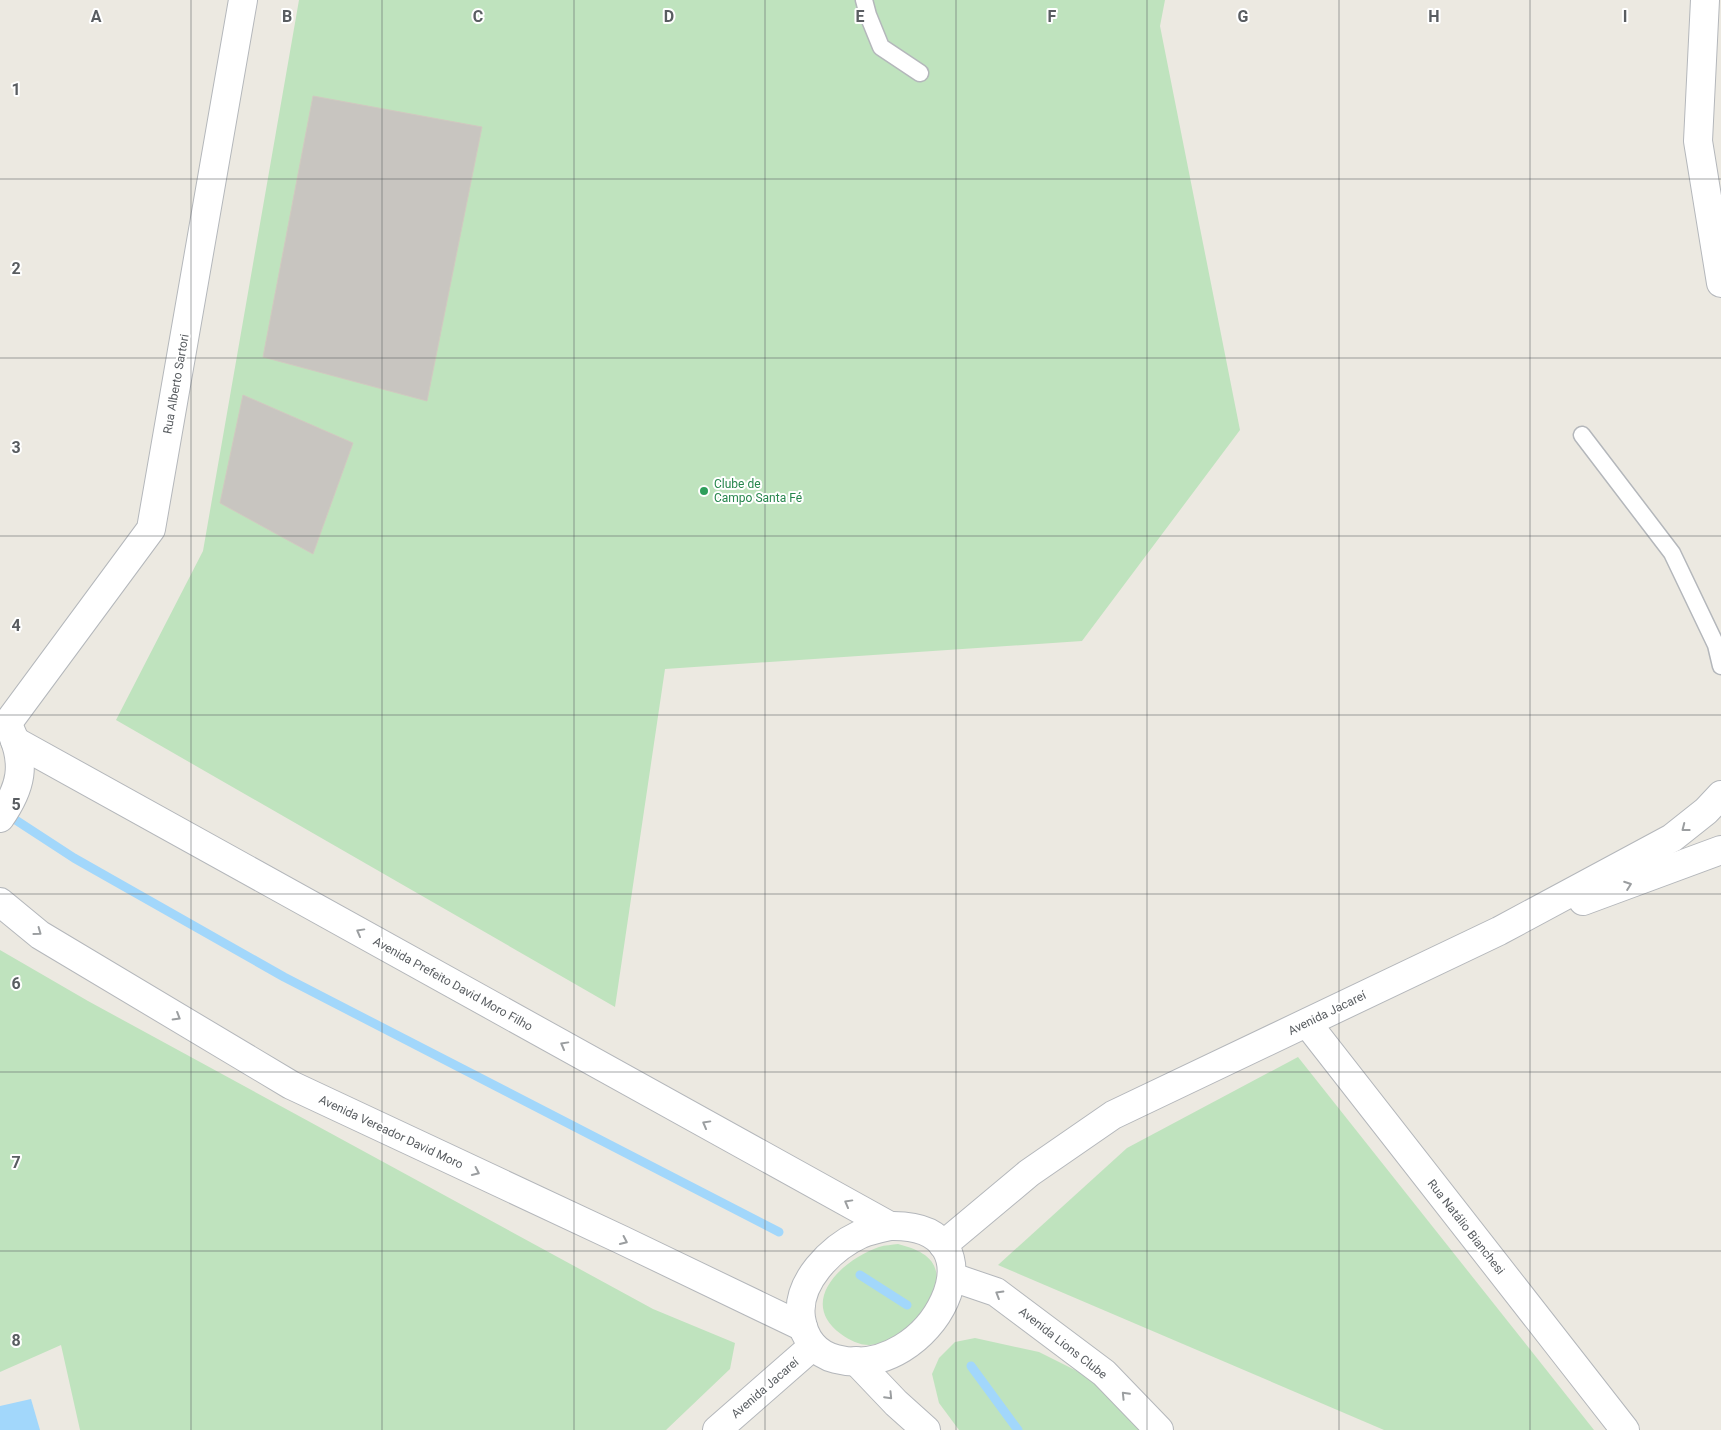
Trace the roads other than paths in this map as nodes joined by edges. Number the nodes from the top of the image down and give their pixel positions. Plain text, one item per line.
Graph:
1 (243, 0) edge
2 (864, 0) edge
3 (1705, 0) edge
4 (920, 73) dead end
5 (1711, 117) edge
6 (1721, 283) edge
7 (1582, 435) dead end
8 (1721, 666) edge
9 (8, 727) edge
10 (1721, 795) edge
11 (0, 818) edge
12 (1721, 850) edge
13 (0, 902) edge
14 (1499, 931) junction
15 (1307, 1023) junction
16 (890, 1226) junction
17 (943, 1245) junction
18 (952, 1277) junction
19 (808, 1336) junction
20 (856, 1361) junction
21 (717, 1430) edge
22 (926, 1430) edge
23 (1159, 1430) edge
24 (1625, 1430) edge

1 - 9 street, Rua Alberto Sartori
2 - 4 lane
3 - 5 street
5 - 6 street
7 - 8 lane
9 - 11 street
16 -> 9 street, Avenida Prefeito David Moro Filho
10 -> 14 street, Avenida Jacareí
14 -> 12 street
13 -> 19 street, Avenida Vereador David Moro
14 - 15 street, Avenida Jacareí
15 - 17 street, Avenida Jacareí
15 - 24 street, Rua Natálio Bianchesi
16 - 17 street
16 - 19 street
17 - 18 street
18 - 20 street
23 -> 18 street, Avenida Lions Clube
19 - 20 street
19 - 21 street, Avenida Jacareí
20 -> 22 street

